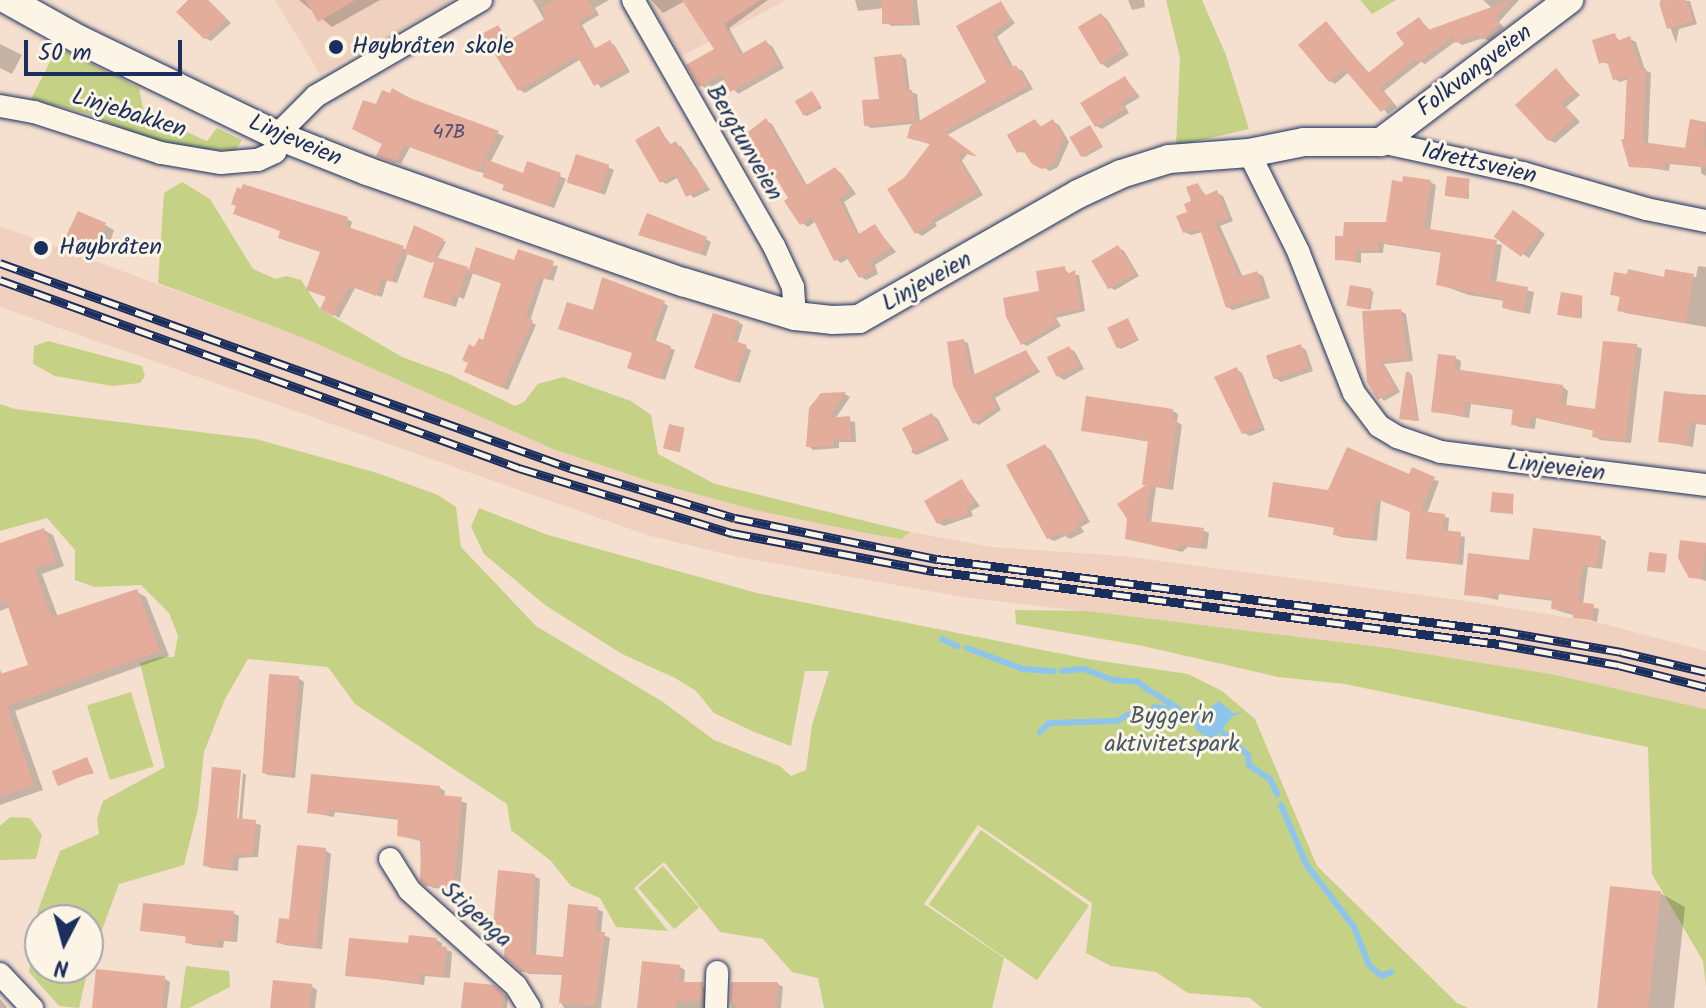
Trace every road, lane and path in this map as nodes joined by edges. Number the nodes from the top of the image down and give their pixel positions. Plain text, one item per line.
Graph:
1 (8, 0) edge
2 (481, 0) edge
3 (633, 0) edge
4 (1569, 0) edge
5 (0, 106) edge
6 (281, 137) junction
7 (1381, 142) junction
8 (1249, 153) junction
9 (1706, 221) edge
10 (795, 316) junction
11 (1706, 485) edge
12 (390, 859) dead end
13 (717, 972) dead end
14 (0, 974) edge
15 (32, 1008) edge
16 (530, 1008) edge
17 (716, 1008) edge

1 - 6 street, Linjeveien
2 - 6 street, Linjebakken
3 - 10 street, Bergtunveien
4 - 7 street, Folkvangveien
5 - 6 street, Linjebakken
6 - 10 street, Linjeveien
7 - 8 street, Idrettsveien
7 - 9 street, Idrettsveien
8 - 10 street, Linjeveien
8 - 11 street, Linjeveien
12 - 16 street, Stigenga
13 - 17 street
14 - 15 street

